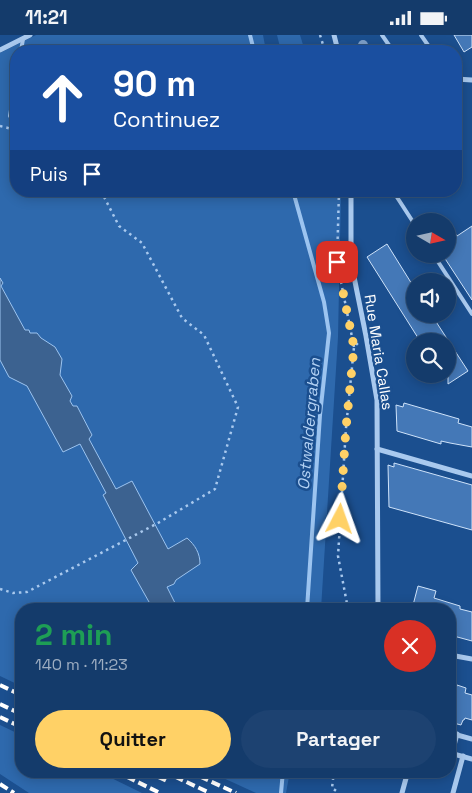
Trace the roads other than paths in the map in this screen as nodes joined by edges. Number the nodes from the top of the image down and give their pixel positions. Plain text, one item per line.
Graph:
1 (30, 35) edge
2 (23, 39) junction
3 (22, 45) edge
4 (0, 49) edge
5 (351, 197) edge
6 (397, 197) edge
7 (407, 213) edge
8 (439, 263) edge
9 (472, 314) edge
10 (377, 449) junction
11 (472, 476) edge
12 (378, 603) edge
13 (456, 656) edge
14 (472, 659) edge
15 (457, 734) joint
16 (456, 737) edge
17 (472, 739) edge
18 (456, 755) edge
19 (463, 757) junction
20 (472, 759) edge
21 (406, 778) edge
22 (402, 793) edge
23 (453, 793) edge

1 - 2 street
2 - 3 lane
2 - 4 street
5 - 10 street, Rue Maria Callas
6 - 7 lane
8 - 9 lane
10 - 11 street
10 - 12 street, Rue Maria Callas
13 - 14 street
15 - 16 street
15 - 17 street
18 - 19 street
19 - 20 street
19 - 23 street
21 - 22 street

